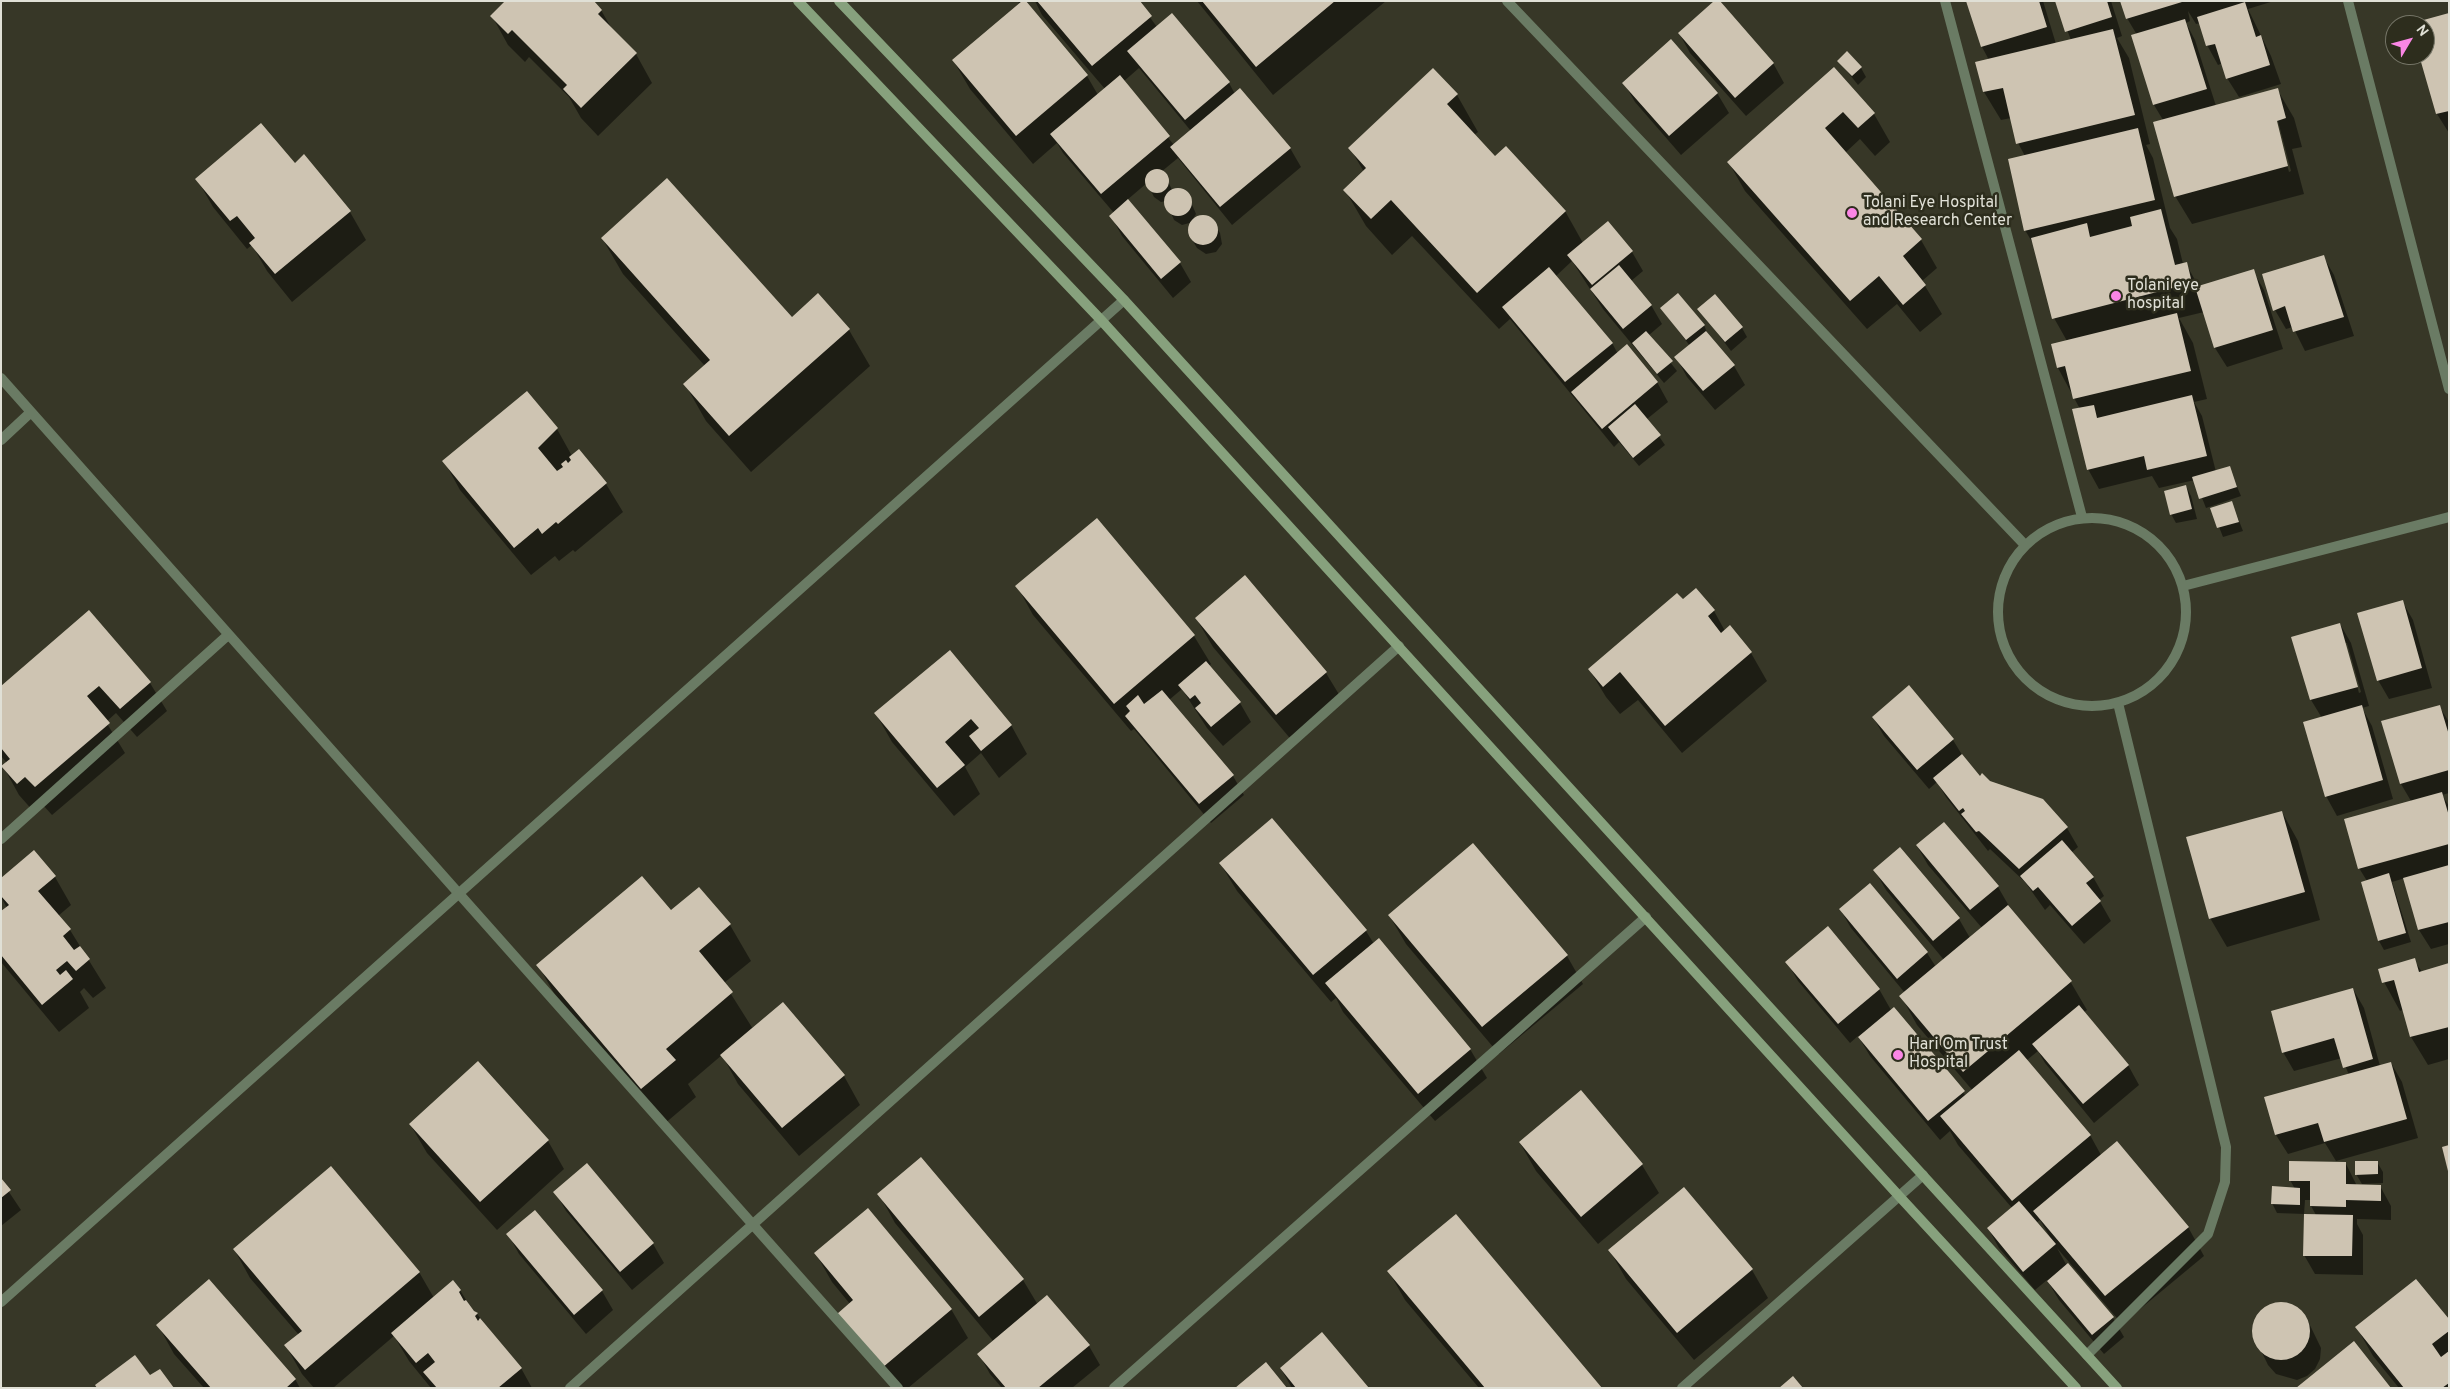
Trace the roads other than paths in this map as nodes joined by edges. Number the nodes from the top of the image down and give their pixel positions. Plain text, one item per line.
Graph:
1 (798, 1) edge
2 (839, 1) edge
3 (1507, 1) edge
4 (1945, 1) edge
5 (2348, 1) edge
6 (1124, 300) junction
7 (1101, 320) junction
8 (1, 378) edge
9 (2449, 389) edge
10 (31, 412) junction
11 (1, 440) edge
12 (2082, 517) junction
13 (2449, 517) edge
14 (2024, 544) junction
15 (2183, 586) junction
16 (228, 635) junction
17 (1399, 646) junction
18 (2118, 703) junction
19 (1, 839) edge
20 (458, 894) junction
21 (1646, 917) junction
22 (1923, 1175) junction
23 (1899, 1196) junction
24 (752, 1224) junction
25 (1, 1302) edge
26 (2087, 1355) junction
27 (570, 1388) edge
28 (898, 1388) edge
29 (1114, 1388) edge
30 (1682, 1388) edge
31 (2076, 1388) edge
32 (2117, 1388) edge

1 - 7 main road
2 - 6 main road
3 - 14 street
4 - 12 street
5 - 9 street
6 - 7 street
6 - 22 main road
7 - 17 main road
7 - 20 street
8 - 10 street
10 - 11 street
10 - 16 street
12 - 14 street
12 - 15 street
13 - 15 street
14 - 18 street
15 - 18 street
16 - 19 street
16 - 20 street
17 - 21 main road
17 - 24 street
18 - 26 street
20 - 24 street
20 - 25 street
21 - 23 main road
21 - 29 street
22 - 23 street
22 - 26 main road
23 - 30 street
23 - 31 main road
24 - 27 street
24 - 28 street
26 - 32 main road

